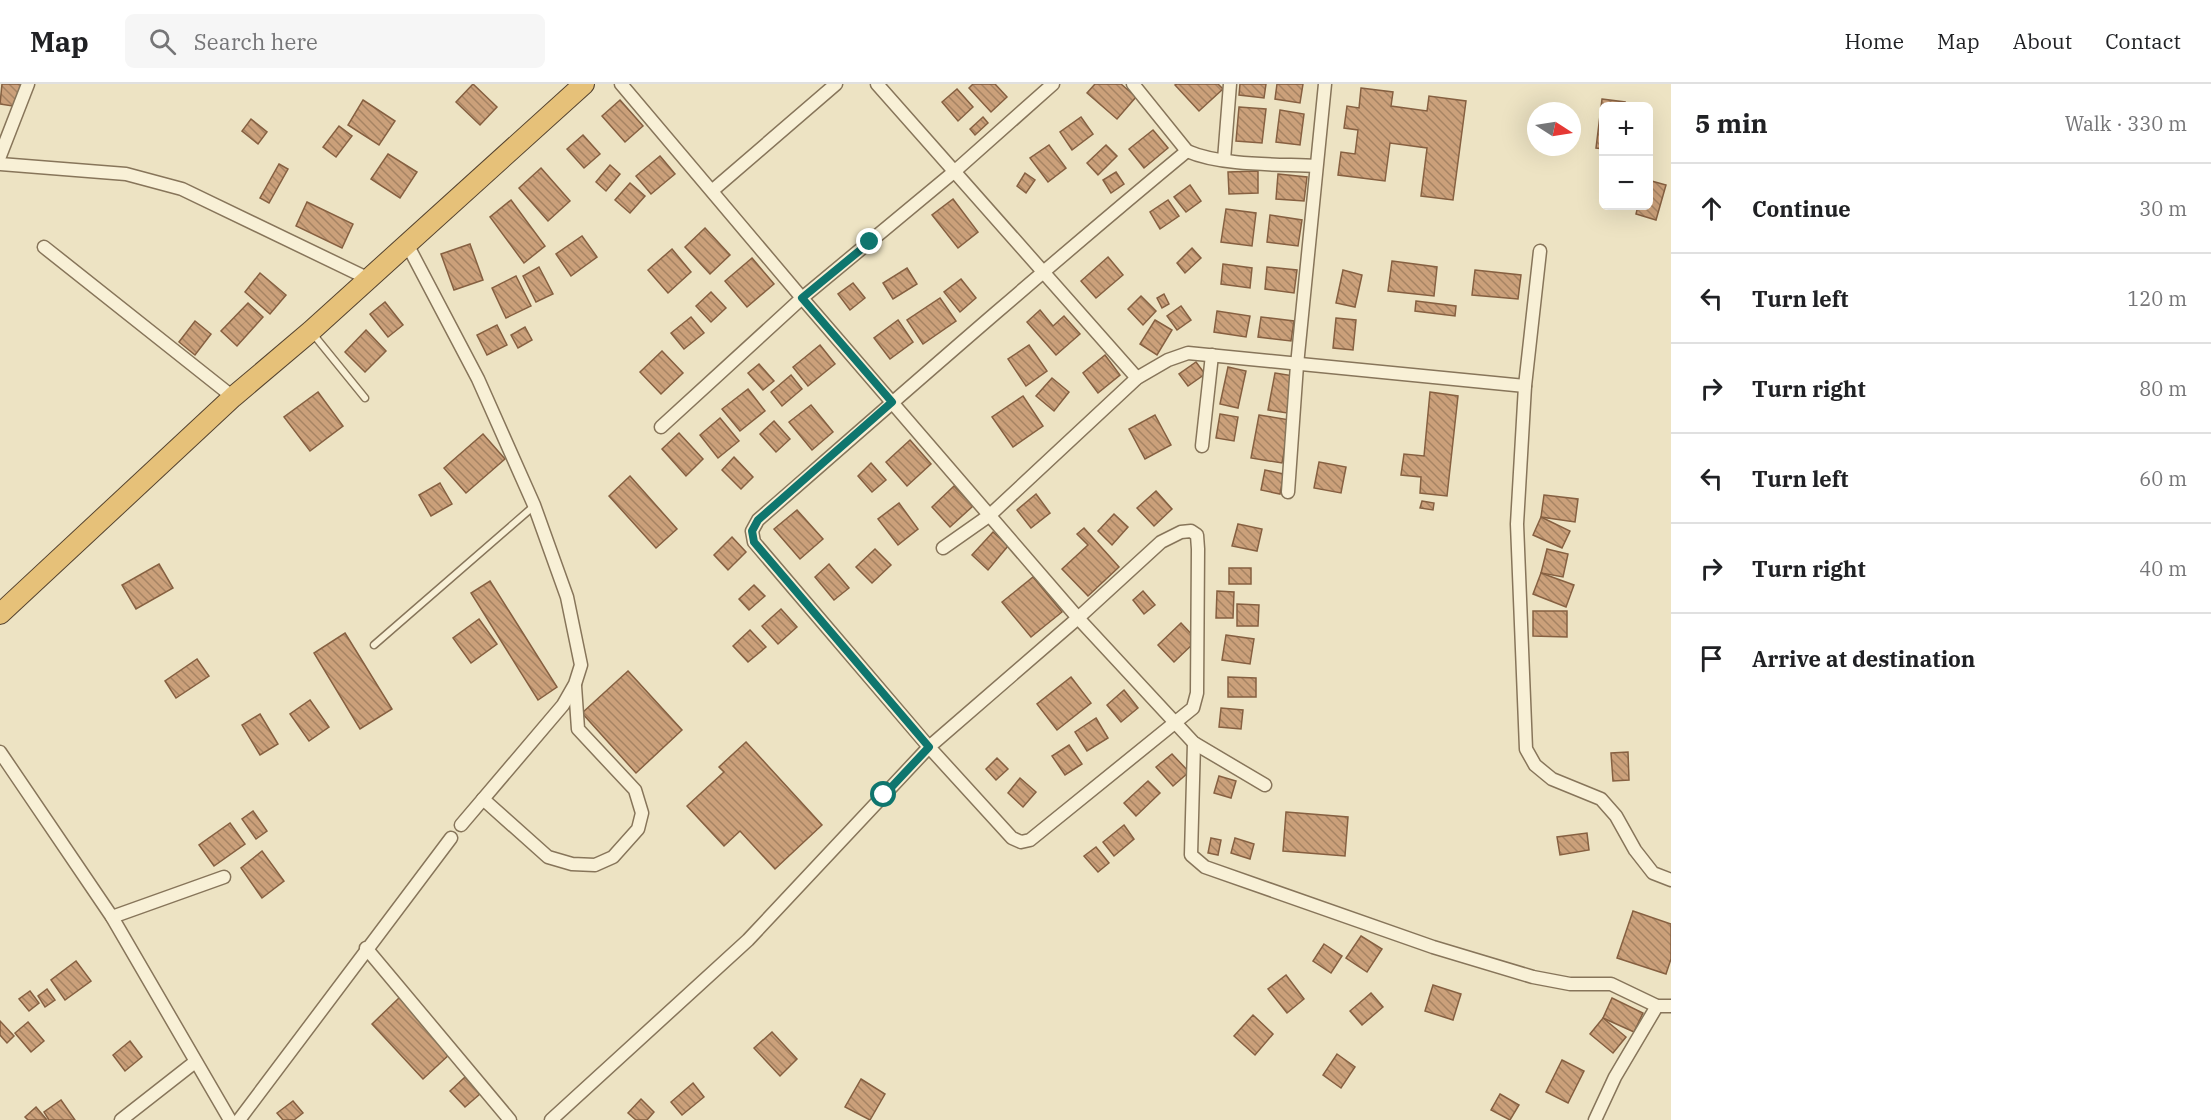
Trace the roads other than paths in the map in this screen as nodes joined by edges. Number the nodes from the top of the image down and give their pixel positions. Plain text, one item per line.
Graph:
1 (28, 84) edge
2 (584, 84) edge
3 (621, 84) edge
4 (836, 84) edge
5 (877, 84) edge
6 (1053, 84) edge
7 (1133, 84) edge
8 (1230, 84) edge
9 (1325, 84) edge
10 (1187, 151) junction
11 (0, 156) edge
12 (1224, 160) junction
13 (0, 164) edge
14 (1316, 166) junction
15 (955, 171) junction
16 (713, 190) junction
17 (407, 244) junction
18 (44, 247) dead end
19 (1540, 251) dead end
20 (1043, 271) junction
21 (369, 279) junction
22 (802, 298) junction
23 (311, 332) junction
24 (1212, 355) junction
25 (1297, 364) junction
26 (1137, 378) junction
27 (1525, 386) junction
28 (233, 397) junction
29 (365, 398) dead end
30 (892, 402) junction
31 (661, 427) dead end
32 (1202, 446) dead end
33 (1288, 492) dead end
34 (534, 506) junction
35 (990, 515) junction
36 (943, 548) dead end
37 (0, 614) edge
38 (1078, 618) junction
39 (374, 645) dead end
40 (575, 684) junction
41 (1175, 721) junction
42 (1194, 743) junction
43 (929, 747) junction
44 (0, 752) edge
45 (1265, 785) dead end
46 (483, 799) junction
47 (461, 825) dead end
48 (451, 838) dead end
49 (224, 877) dead end
50 (1671, 880) edge
51 (112, 917) junction
52 (366, 948) junction
53 (1657, 1006) junction
54 (1671, 1006) edge
55 (195, 1062) junction
56 (226, 1117) edge
57 (121, 1120) edge
58 (239, 1120) edge
59 (510, 1120) edge
60 (551, 1120) edge
61 (1595, 1120) edge

1 - 11 street
2 - 17 highway
3 - 16 street
4 - 16 street
5 - 15 street
6 - 15 street
7 - 10 street
8 - 12 street
9 - 14 street
10 - 12 street
10 - 20 street
12 - 14 street
13 - 21 street
14 - 25 street
15 - 20 street
15 - 22 street
16 - 22 street
17 - 21 highway
17 - 34 street
18 - 28 street
19 - 27 street
20 - 26 street
20 - 30 street
21 - 23 highway
22 - 30 street
22 - 31 street
23 - 28 highway
23 - 29 lane
24 - 25 street
24 - 26 street
24 - 32 street
25 - 27 street
25 - 33 street
26 - 35 street
27 - 50 street
28 - 37 highway
30 - 35 street
30 - 43 street
34 - 39 lane
34 - 40 street
35 - 36 street
35 - 38 street
38 - 41 street
38 - 41 street
38 - 43 street
40 - 46 street
40 - 46 street
41 - 42 street
41 - 43 street
42 - 45 street
42 - 53 street
43 - 60 street
44 - 51 street
46 - 47 street
48 - 52 street
49 - 51 street
51 - 55 street
52 - 58 street
52 - 59 street
53 - 54 street
53 - 61 street
55 - 56 street
55 - 57 street

